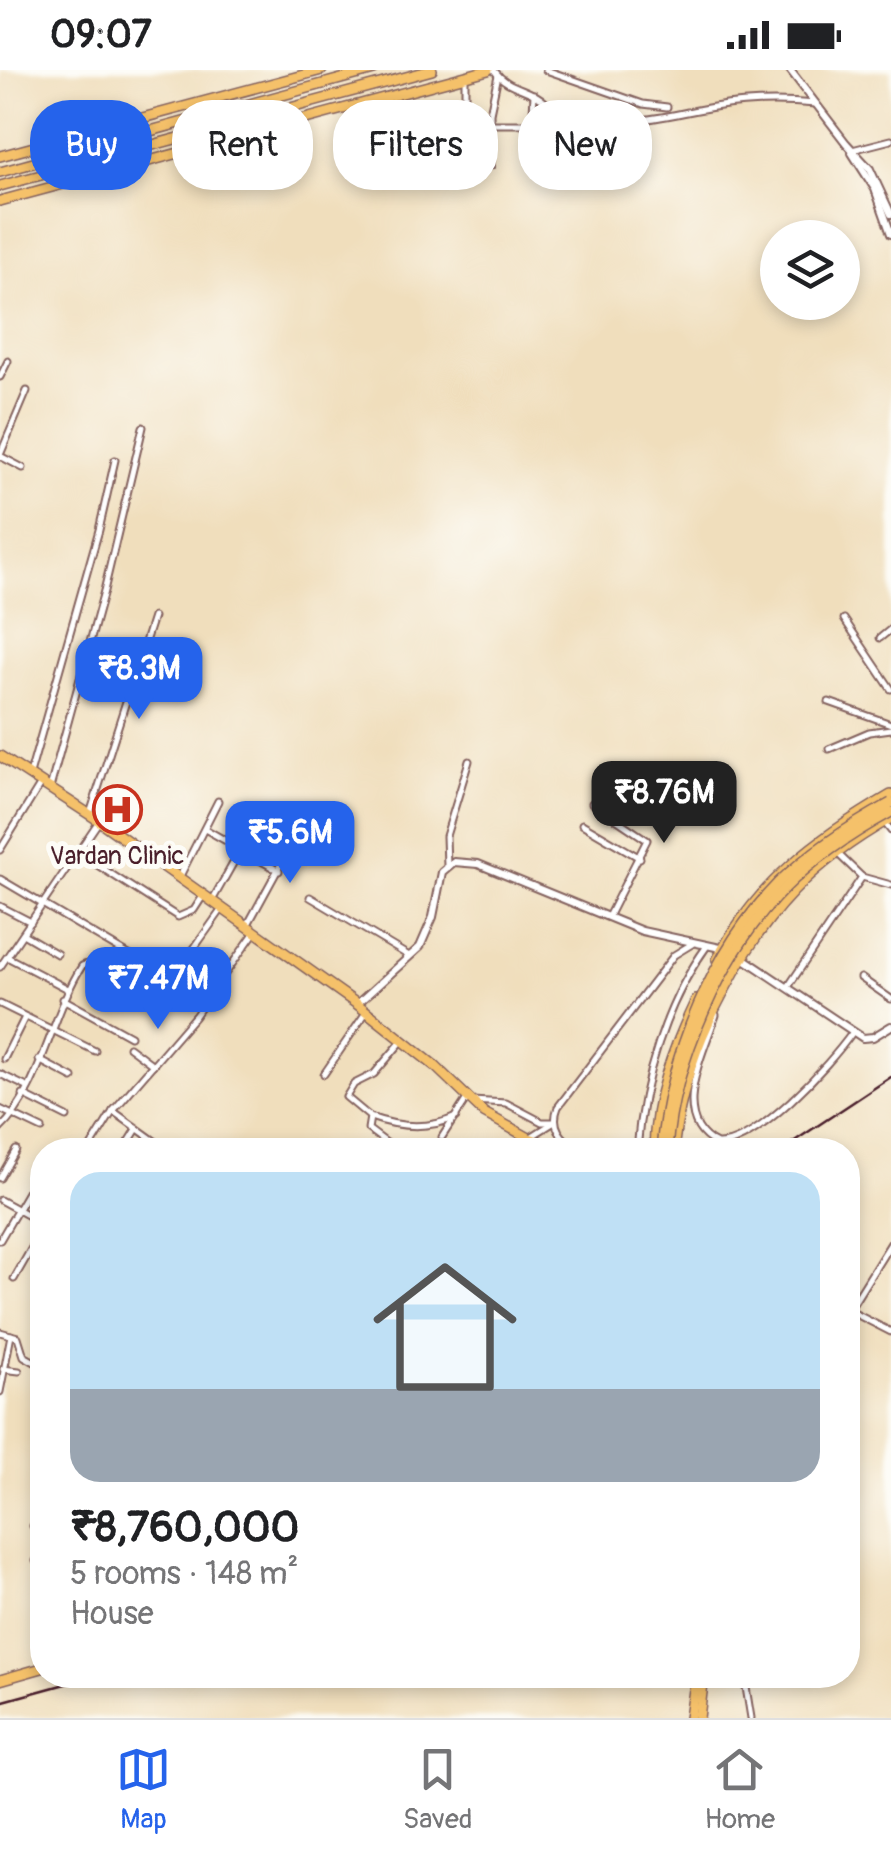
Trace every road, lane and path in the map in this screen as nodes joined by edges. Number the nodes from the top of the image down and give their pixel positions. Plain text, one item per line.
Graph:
1 (322, 70) edge
2 (374, 70) edge
3 (432, 70) edge
4 (546, 70) edge
5 (308, 72) edge
6 (493, 72) edge
7 (791, 72) edge
8 (465, 76) junction
9 (534, 94) junction
10 (465, 100) edge
11 (491, 100) edge
12 (534, 100) edge
13 (542, 100) edge
14 (816, 104) junction
15 (667, 107) dead end
16 (652, 119) edge
17 (891, 140) edge
18 (849, 147) junction
19 (0, 156) edge
20 (0, 172) edge
21 (0, 186) edge
22 (0, 201) edge
23 (891, 214) edge
24 (891, 234) edge
25 (8, 361) dead end
26 (0, 377) edge
27 (27, 391) dead end
28 (143, 427) dead end
29 (0, 456) edge
30 (115, 460) dead end
31 (23, 468) dead end
32 (153, 618) dead end
33 (844, 619) dead end
34 (891, 629) edge
35 (880, 638) dead end
36 (891, 688) edge
37 (829, 702) dead end
38 (891, 726) edge
39 (829, 748) dead end
40 (0, 756) edge
41 (468, 761) dead end
42 (30, 774) junction
43 (46, 785) junction
44 (891, 795) edge
45 (218, 801) dead end
46 (592, 803) dead end
47 (891, 803) edge
48 (94, 818) junction
49 (258, 819) dead end
50 (889, 821) edge
51 (582, 824) dead end
52 (301, 827) dead end
53 (204, 829) junction
54 (2, 838) edge
55 (0, 850) edge
56 (241, 850) junction
57 (77, 852) junction
58 (836, 852) junction
59 (640, 858) junction
60 (446, 866) junction
61 (278, 871) junction
62 (862, 877) junction
63 (179, 878) junction
64 (0, 879) edge
65 (891, 885) edge
66 (310, 897) dead end
67 (207, 899) junction
68 (42, 904) junction
69 (0, 906) edge
70 (222, 909) junction
71 (608, 917) junction
72 (31, 922) junction
73 (251, 929) junction
74 (23, 934) junction
75 (692, 944) junction
76 (707, 946) junction
77 (723, 948) junction
78 (57, 954) dead end
79 (190, 954) dead end
80 (410, 956) junction
81 (741, 956) junction
82 (9, 958) junction
83 (1, 965) edge
84 (862, 978) dead end
85 (172, 980) junction
86 (788, 987) junction
87 (68, 989) junction
88 (722, 993) junction
89 (891, 998) edge
90 (63, 999) junction
91 (0, 1004) edge
92 (358, 1004) junction
93 (203, 1005) junction
94 (367, 1011) junction
95 (25, 1017) junction
96 (891, 1026) edge
97 (53, 1032) junction
98 (852, 1032) junction
99 (130, 1036) dead end
100 (402, 1040) junction
101 (129, 1047) dead end
102 (95, 1051) dead end
103 (4, 1059) dead end
104 (39, 1060) junction
105 (152, 1065) junction
106 (0, 1074) edge
107 (324, 1074) dead end
108 (74, 1078) dead end
109 (27, 1086) junction
110 (23, 1095) junction
111 (470, 1099) junction
112 (0, 1108) edge
113 (113, 1111) junction
114 (13, 1114) junction
115 (67, 1117) dead end
116 (370, 1117) junction
117 (456, 1117) junction
118 (554, 1122) junction
119 (0, 1128) edge
120 (137, 1128) junction
121 (42, 1129) dead end
122 (442, 1137) dead end
123 (97, 1138) edge
124 (131, 1138) edge
125 (151, 1138) edge
126 (380, 1138) edge
127 (530, 1138) joint
128 (563, 1138) edge
129 (638, 1138) edge
130 (661, 1138) edge
131 (665, 1138) edge
132 (666, 1138) edge
133 (667, 1138) edge
134 (708, 1138) edge
135 (742, 1138) edge
136 (16, 1150) dead end
137 (0, 1178) edge
138 (30, 1189) edge
139 (0, 1200) edge
140 (18, 1210) junction
141 (30, 1218) edge
142 (0, 1240) edge
143 (891, 1243) edge
144 (30, 1248) edge
145 (14, 1278) dead end
146 (860, 1292) edge
147 (860, 1317) edge
148 (0, 1332) edge
149 (891, 1332) edge
150 (11, 1334) junction
151 (30, 1360) edge
152 (3, 1369) junction
153 (20, 1371) dead end
154 (0, 1392) edge
155 (30, 1671) edge
156 (0, 1680) edge
157 (694, 1688) edge
158 (703, 1688) edge
159 (746, 1688) edge
160 (690, 1718) edge
161 (700, 1718) edge
162 (751, 1718) edge

1 - 5 main road
2 - 20 main road
3 - 21 main road
4 - 15 street
5 - 19 main road
6 - 8 main road
6 - 9 street
6 - 11 street
7 - 14 street
8 - 10 street
8 - 22 main road
9 - 12 street
9 - 13 street
14 - 16 street
14 - 18 street
17 - 18 street
18 - 23 street
18 - 24 street
25 - 26 street
27 - 29 street
28 - 43 street
29 - 31 street
30 - 42 street
32 - 48 street
33 - 36 street
34 - 35 street
37 - 38 street
38 - 39 street
40 - 42 main road
41 - 60 street
42 - 43 main road
43 - 48 main road
43 - 54 street
44 - 77 main road
45 - 53 street
46 - 59 street
47 - 131 main road, bridge
48 - 57 street
48 - 63 main road
49 - 56 street
50 - 58 main road
50 - 132 main road, bridge
51 - 59 street
52 - 61 street
53 - 56 street
53 - 63 street
54 - 55 street
56 - 61 street
56 - 67 street
57 - 67 street
57 - 68 street
58 - 62 street
58 - 81 main road
59 - 71 street
60 - 71 street
60 - 80 street
61 - 73 street
62 - 65 street
62 - 86 street
63 - 67 main road
64 - 68 street
66 - 80 street
67 - 70 main road
68 - 72 street
68 - 85 street
69 - 72 street
70 - 73 main road
70 - 79 street
71 - 75 street
72 - 74 street
73 - 92 main road
73 - 93 street
74 - 78 street
74 - 82 street
75 - 76 street
75 - 118 street
76 - 77 street
76 - 129 street
77 - 81 street
77 - 130 main road
80 - 92 street
81 - 86 street
81 - 88 main road
82 - 83 street
82 - 87 street
84 - 89 street
85 - 87 street
85 - 93 street
86 - 98 street
87 - 90 street
88 - 133 main road
88 - 134 street
90 - 97 street
90 - 99 street
91 - 95 street
92 - 94 main road
93 - 105 street
94 - 100 main road
94 - 107 street
95 - 97 street
95 - 103 street
96 - 98 street
97 - 102 street
97 - 104 street
98 - 135 street
100 - 111 main road
100 - 116 street
101 - 105 street
104 - 108 street
104 - 109 street
105 - 113 street
106 - 109 street
109 - 110 street
110 - 114 street
110 - 115 street
111 - 117 street
111 - 118 street
111 - 127 main road
112 - 114 street
113 - 120 street
113 - 123 street
114 - 119 street
114 - 121 street
116 - 117 street
116 - 126 street
117 - 122 street
118 - 127 street
118 - 128 street
120 - 124 street
120 - 125 street
136 - 137 street
138 - 140 street
139 - 140 street
140 - 141 street
140 - 142 street
143 - 146 street
144 - 145 street
147 - 149 street
148 - 150 street
150 - 151 street
150 - 152 street
152 - 153 street
152 - 154 street
155 - 156 main road
157 - 160 main road
158 - 161 main road
159 - 162 street

